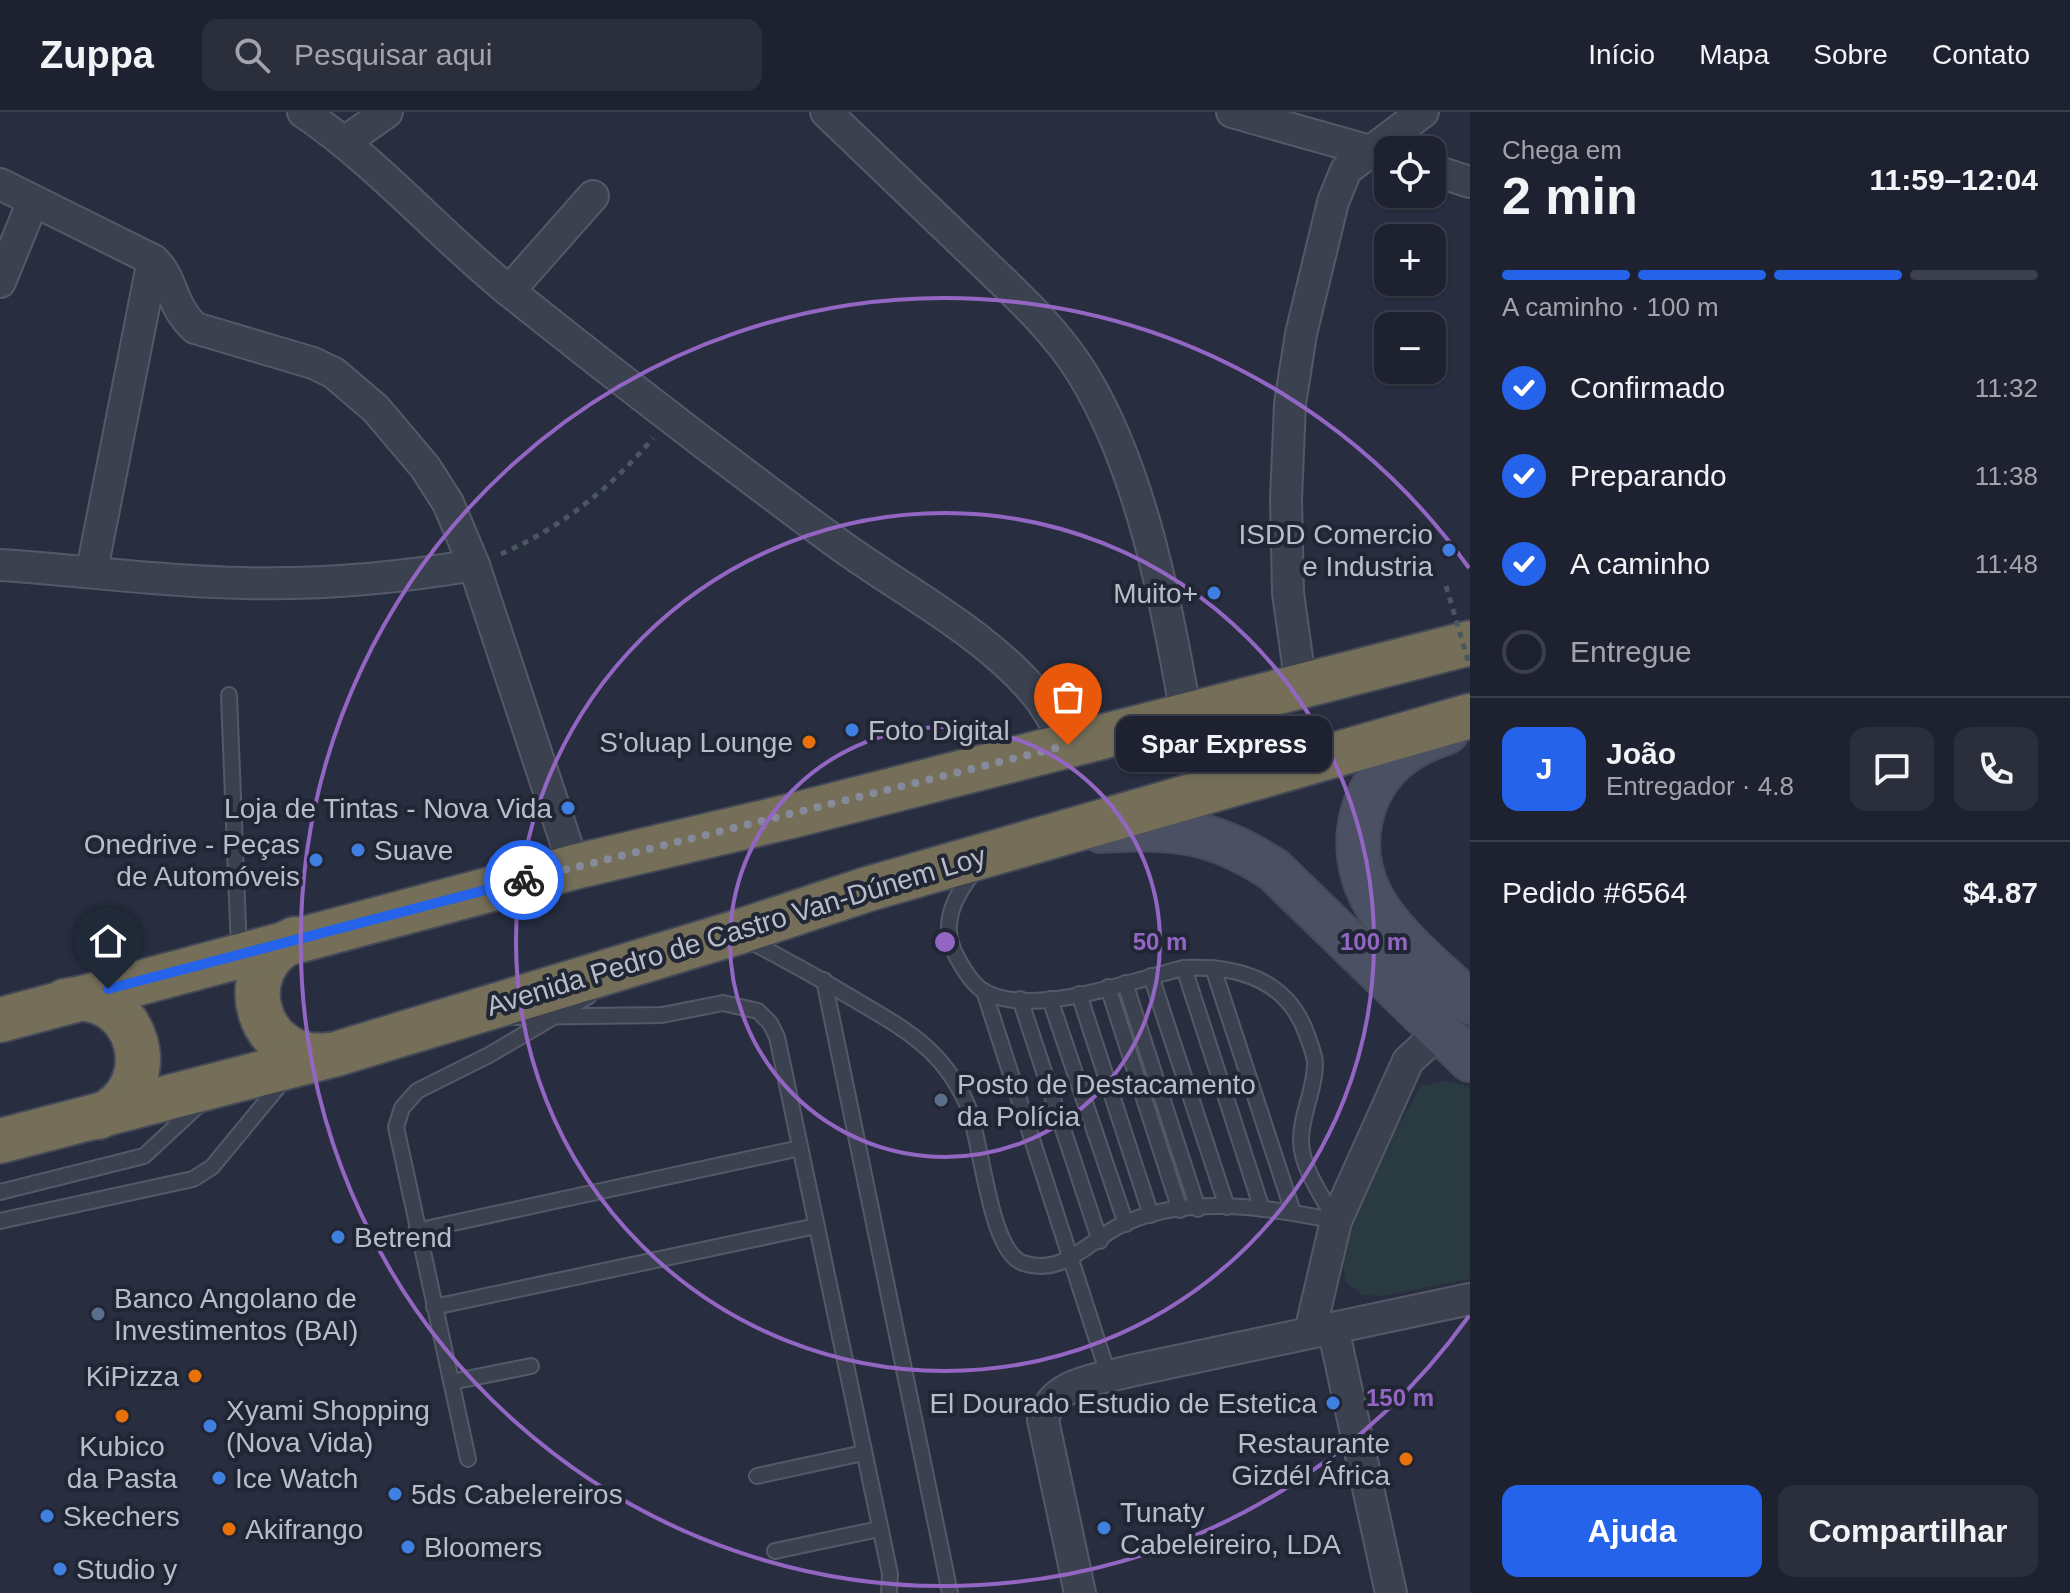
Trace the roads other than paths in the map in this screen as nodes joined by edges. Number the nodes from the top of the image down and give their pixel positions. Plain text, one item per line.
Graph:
1 (303, 112) edge
2 (387, 112) edge
3 (826, 112) edge
4 (1232, 112) edge
5 (1423, 112) edge
6 (1397, 136) edge
7 (346, 141) junction
8 (1374, 152) edge
9 (1374, 155) edge
10 (1446, 174) edge
11 (1470, 182) edge
12 (0, 184) edge
13 (593, 196) dead end
14 (33, 201) junction
15 (153, 260) junction
16 (0, 282) edge
17 (509, 291) junction
18 (0, 565) edge
19 (474, 565) junction
20 (92, 570) junction
21 (1470, 643) edge
22 (1301, 686) junction
23 (229, 695) dead end
24 (1186, 715) junction
25 (1464, 722) edge
26 (1068, 745) junction
27 (1001, 850) junction
28 (574, 867) junction
29 (735, 933) junction
30 (301, 937) junction
31 (239, 954) junction
32 (654, 956) junction
33 (1184, 968) junction
34 (1213, 968) junction
35 (1151, 976) junction
36 (824, 980) junction
37 (1125, 983) junction
38 (1108, 987) junction
39 (984, 991) junction
40 (1079, 994) junction
41 (1020, 999) junction
42 (1050, 999) junction
43 (61, 1002) junction
44 (1460, 1013) edge
45 (456, 1017) junction
46 (553, 1017) junction
47 (0, 1020) edge
48 (317, 1058) junction
49 (1470, 1060) edge
50 (221, 1083) junction
51 (96, 1118) junction
52 (0, 1141) edge
53 (800, 1148) junction
54 (0, 1192) edge
55 (1227, 1207) junction
56 (1198, 1209) junction
57 (1262, 1209) junction
58 (1180, 1210) junction
59 (1293, 1212) junction
60 (1151, 1215) junction
61 (0, 1221) edge
62 (1336, 1221) junction
63 (1126, 1224) junction
64 (816, 1226) junction
65 (416, 1231) junction
66 (1100, 1241) junction
67 (1072, 1258) junction
68 (1470, 1299) edge
69 (434, 1307) junction
70 (1322, 1330) junction
71 (531, 1366) dead end
72 (1109, 1377) junction
73 (451, 1382) junction
74 (863, 1453) junction
75 (468, 1459) dead end
76 (757, 1476) dead end
77 (879, 1529) junction
78 (775, 1551) dead end
79 (889, 1593) edge
80 (950, 1593) edge
81 (1080, 1593) edge
82 (1391, 1593) edge

1 - 7 street
2 - 7 street
3 - 24 street
4 - 8 street
5 - 6 street
7 - 17 street
9 - 22 street
10 - 11 street
12 - 14 street
13 - 17 street
14 - 15 street
14 - 16 street
15 - 19 street
15 - 20 street
17 - 26 street
18 - 20 street
19 - 20 street
19 - 28 street
21 - 22 highway
22 - 24 highway
23 - 31 lane
24 - 26 highway
25 - 27 highway, Avenida Pedro de Castro Van-Dúnem Loy
25 - 44 street
26 - 28 highway
27 - 29 highway, Avenida Pedro de Castro Van-Dúnem Loy
27 - 39 lane
27 - 44 street
28 - 30 highway
29 - 32 highway, Avenida Pedro de Castro Van-Dúnem Loy
29 - 36 lane
30 - 31 highway
30 - 48 highway
31 - 43 highway
32 - 45 highway, Avenida Pedro de Castro Van-Dúnem Loy
32 - 46 lane
33 - 34 lane
33 - 35 lane
33 - 57 lane
34 - 59 lane
34 - 62 lane
35 - 37 lane
35 - 55 lane
36 - 67 lane
36 - 80 lane
37 - 38 lane
37 - 56 lane
38 - 40 lane
38 - 58 lane
39 - 41 lane
39 - 67 lane
40 - 42 lane
40 - 60 lane
41 - 42 lane
41 - 66 lane
42 - 63 lane
43 - 47 highway
43 - 51 highway
44 - 49 street
44 - 62 street
45 - 46 lane
45 - 48 highway, Avenida Pedro de Castro Van-Dúnem Loy
46 - 53 lane
46 - 65 lane
48 - 50 highway, Avenida Pedro de Castro Van-Dúnem Loy
48 - 61 lane
50 - 51 highway, Avenida Pedro de Castro Van-Dúnem Loy
50 - 54 lane
51 - 52 highway, Avenida Pedro de Castro Van-Dúnem Loy
53 - 64 lane
53 - 65 lane
55 - 56 lane
55 - 57 lane
56 - 58 lane
57 - 59 lane
58 - 60 lane
59 - 62 lane
60 - 63 lane
62 - 70 street
63 - 66 lane
64 - 69 lane
64 - 74 lane
65 - 69 lane
66 - 67 lane
67 - 72 lane
68 - 70 street
69 - 73 lane
70 - 72 street
70 - 82 street
71 - 73 lane
72 - 81 street
73 - 75 lane
74 - 76 lane
74 - 77 lane
77 - 78 lane
77 - 79 lane

